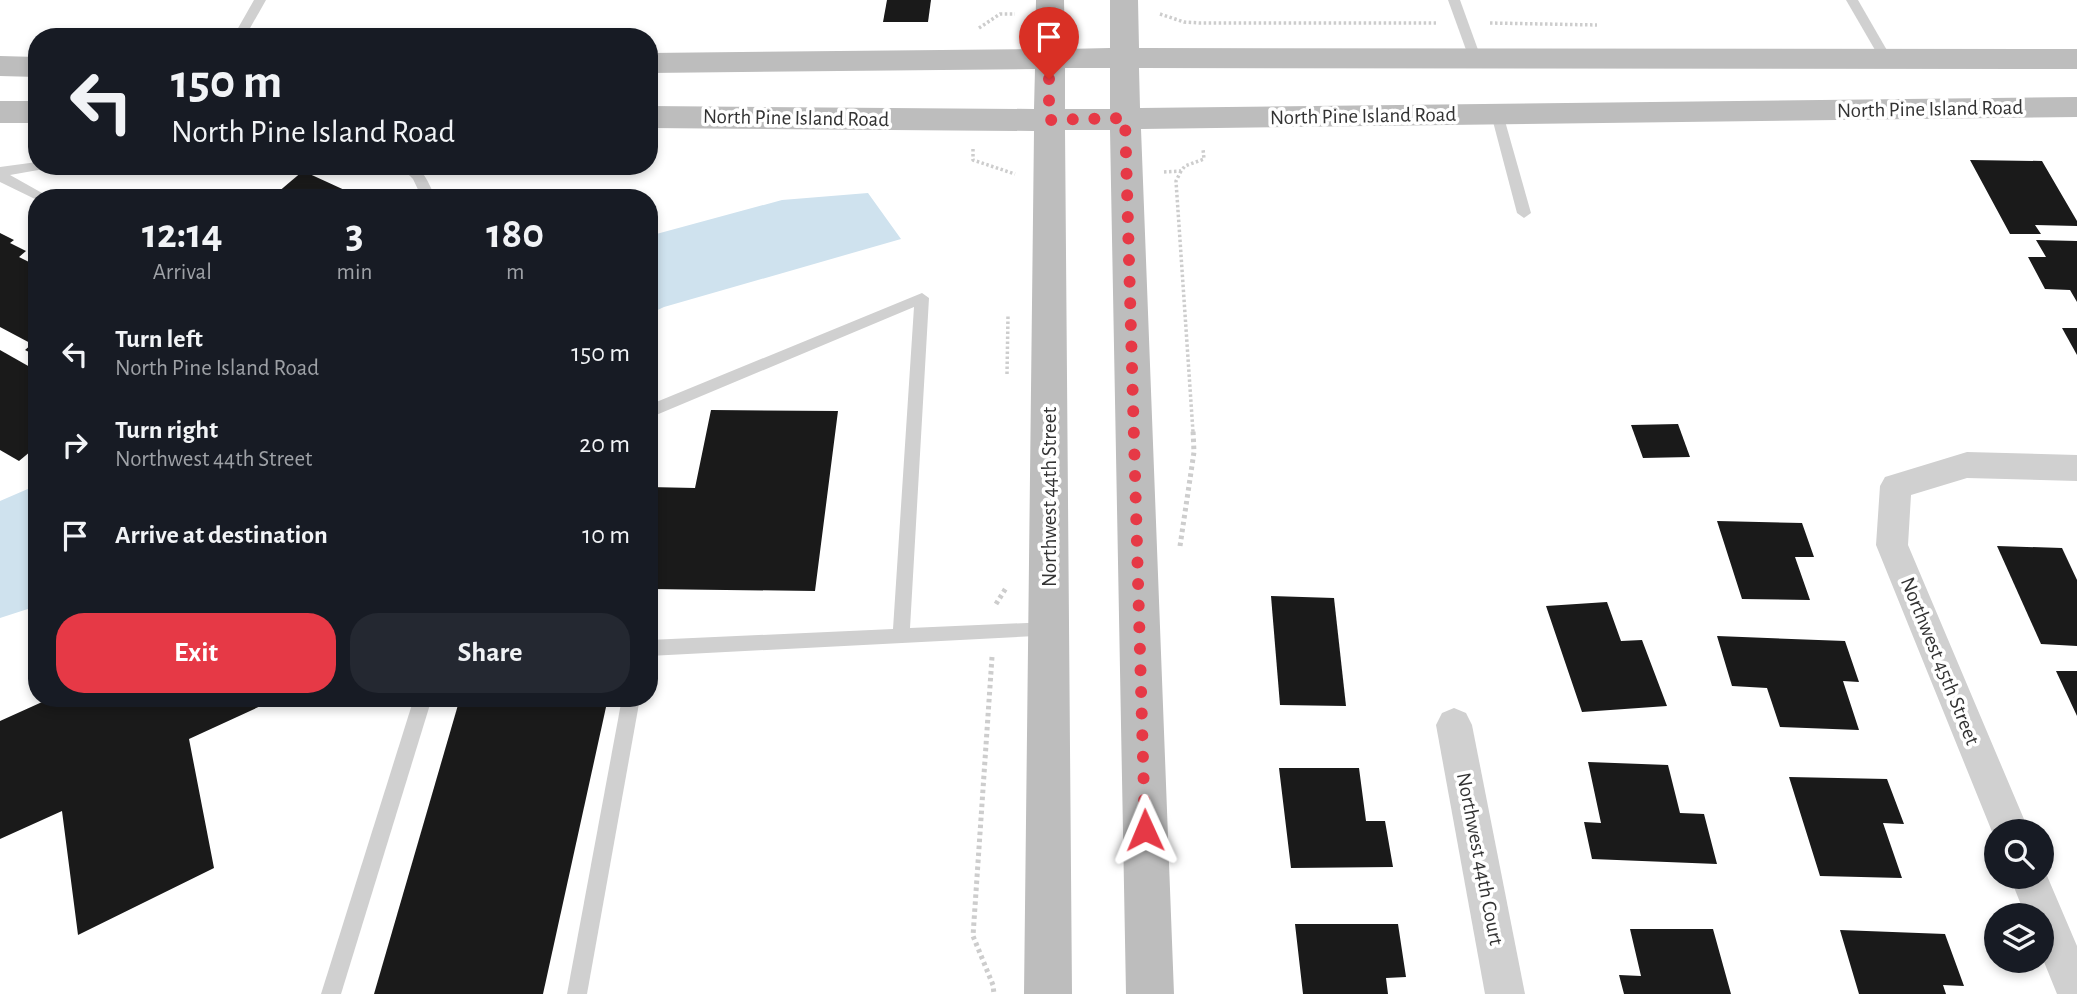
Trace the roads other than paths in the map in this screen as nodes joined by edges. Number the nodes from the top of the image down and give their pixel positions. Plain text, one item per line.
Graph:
1 (260, 0) edge
2 (1050, 0) edge
3 (1124, 0) edge
4 (1454, 0) edge
5 (1852, 0) edge
6 (244, 28) edge
7 (1049, 58) junction
8 (1125, 58) junction
9 (1475, 58) junction
10 (1886, 59) junction
11 (2070, 59) edge
12 (658, 63) edge
13 (0, 66) edge
14 (28, 67) edge
15 (2077, 107) edge
16 (0, 112) edge
17 (28, 112) edge
18 (1699, 112) junction
19 (1497, 114) junction
20 (658, 117) edge
21 (1125, 118) junction
22 (1049, 120) junction
23 (28, 168) edge
24 (0, 174) edge
25 (28, 189) edge
26 (1524, 213) dead end
27 (658, 408) edge
28 (2077, 468) edge
29 (1049, 630) junction
30 (901, 637) junction
31 (658, 649) edge
32 (420, 707) edge
33 (629, 707) edge
34 (1454, 725) dead end
35 (2005, 819) edge
36 (2034, 889) edge
37 (331, 994) edge
38 (577, 994) edge
39 (1048, 994) edge
40 (1150, 994) edge
41 (1505, 994) edge
42 (2077, 994) edge

1 - 6 lane
2 - 7 main road, Northwest 44th Street
3 - 8 main road
4 - 9 lane
5 - 10 lane
7 - 8 main road
7 - 12 main road
7 - 22 main road, Northwest 44th Street
8 - 9 main road
8 - 21 main road
9 - 10 main road
10 - 11 main road
11 - 18 main road
13 - 14 main road
15 - 18 main road, North Pine Island Road
16 - 17 main road
18 - 19 main road, North Pine Island Road
19 - 21 main road, North Pine Island Road
19 - 26 lane
20 - 22 main road, North Pine Island Road
21 - 22 main road, North Pine Island Road
21 - 40 main road
22 - 29 main road, Northwest 44th Street
23 - 24 lane
24 - 25 lane
27 - 30 lane
28 - 35 street, Northwest 45th Street
29 - 30 lane
29 - 39 main road, Northwest 44th Street
30 - 31 lane
32 - 37 lane
33 - 38 lane
34 - 41 street, Northwest 44th Court
36 - 42 street

